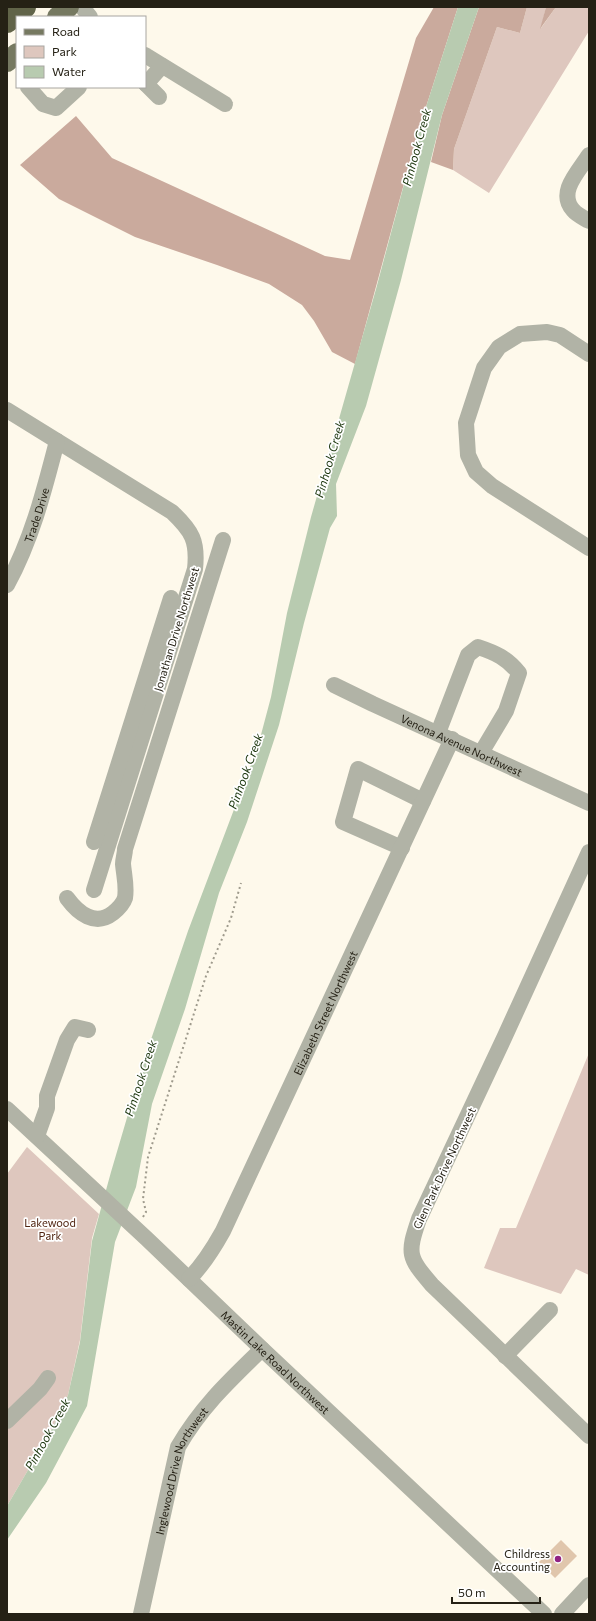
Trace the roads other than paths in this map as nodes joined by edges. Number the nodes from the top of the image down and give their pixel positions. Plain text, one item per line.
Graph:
1 (25, 7) edge
2 (69, 7) edge
3 (82, 7) edge
4 (59, 16) edge
5 (89, 16) edge
6 (7, 22) edge
7 (16, 54) edge
8 (146, 56) edge
9 (7, 62) edge
10 (162, 66) junction
11 (146, 84) edge
12 (29, 88) edge
13 (78, 88) edge
14 (159, 97) dead end
15 (225, 104) dead end
16 (589, 154) edge
17 (589, 221) edge
18 (589, 354) edge
19 (7, 410) edge
20 (57, 441) junction
21 (223, 540) dead end
22 (589, 548) edge
23 (7, 585) edge
24 (173, 609) junction
25 (197, 623) junction
26 (162, 652) junction
27 (185, 660) junction
28 (334, 684) dead end
29 (151, 687) junction
30 (174, 695) junction
31 (139, 724) junction
32 (162, 732) junction
33 (445, 736) junction
34 (481, 753) junction
35 (128, 758) junction
36 (152, 766) junction
37 (117, 794) junction
38 (423, 801) junction
39 (140, 802) junction
40 (589, 803) edge
41 (101, 835) junction
42 (128, 839) junction
43 (402, 848) junction
44 (589, 852) edge
45 (94, 890) dead end
46 (67, 898) dead end
47 (88, 1030) dead end
48 (7, 1109) edge
49 (37, 1136) junction
50 (189, 1279) junction
51 (550, 1310) dead end
52 (262, 1349) junction
53 (505, 1356) junction
54 (48, 1378) dead end
55 (7, 1420) edge
56 (589, 1436) edge
57 (588, 1587) edge
58 (141, 1614) edge
59 (544, 1614) edge
60 (562, 1614) edge

1 - 6 highway
2 - 4 main road
3 - 5 street
7 - 9 main road
8 - 10 street
10 - 11 street
10 - 15 street
11 - 14 street
12 - 13 street
16 - 17 street
18 - 22 street
19 - 20 street, Jonathan Drive Northwest
20 - 23 street, Trade Drive
20 - 24 street, Jonathan Drive Northwest
21 - 25 street
24 - 25 street
24 - 26 street, Jonathan Drive Northwest
25 - 27 street
26 - 27 street
26 - 29 street, Jonathan Drive Northwest
27 - 30 street
28 - 33 street, Venona Avenue Northwest
29 - 30 street
29 - 31 street, Jonathan Drive Northwest
30 - 32 street
31 - 32 street
31 - 35 street, Jonathan Drive Northwest
32 - 36 street
33 - 34 street, Venona Avenue Northwest
33 - 34 street, Elizabeth Street Northwest
33 - 38 street, Elizabeth Street Northwest
34 - 40 street, Venona Avenue Northwest
35 - 36 street
35 - 37 street, Jonathan Drive Northwest
36 - 39 street
37 - 39 street
37 - 41 street, Jonathan Drive Northwest
38 - 43 street, Elizabeth Street Northwest
38 - 43 street
39 - 42 street
41 - 42 street
41 - 45 street, Jonathan Drive Northwest
42 - 46 street
43 - 50 street, Elizabeth Street Northwest
44 - 53 street, Glen Park Drive Northwest
47 - 49 street
48 - 49 street, Mastin Lake Road Northwest
49 - 50 street, Mastin Lake Road Northwest
50 - 52 street, Mastin Lake Road Northwest
51 - 53 street
52 - 58 street, Inglewood Drive Northwest
52 - 59 street, Mastin Lake Road Northwest
53 - 56 street, Glen Park Drive Northwest
54 - 55 street
57 - 60 street

